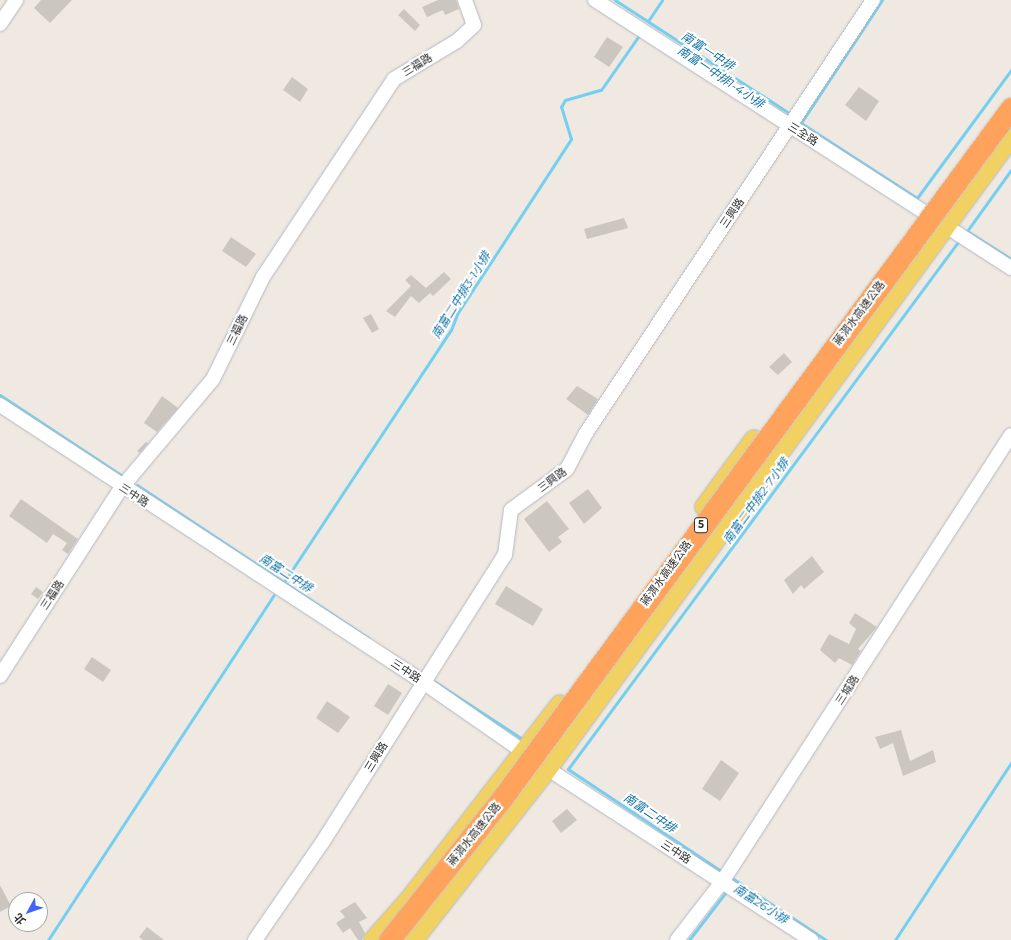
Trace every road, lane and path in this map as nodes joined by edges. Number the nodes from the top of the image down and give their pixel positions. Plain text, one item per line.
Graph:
1 (16, 0) edge
2 (465, 0) edge
3 (595, 0) edge
4 (873, 0) edge
5 (0, 24) edge
6 (1011, 96) edge
7 (1011, 108) edge
8 (790, 126) junction
9 (1011, 126) edge
10 (1011, 138) edge
11 (925, 212) junction
12 (948, 227) junction
13 (1011, 268) edge
14 (0, 406) edge
15 (1011, 435) edge
16 (122, 487) junction
17 (0, 676) edge
18 (423, 682) junction
19 (522, 751) junction
20 (548, 769) junction
21 (722, 882) junction
22 (255, 940) edge
23 (373, 940) edge
24 (389, 940) edge
25 (402, 940) edge
26 (414, 940) edge
27 (677, 940) edge
28 (811, 940) edge

1 - 5 street
2 - 16 street, 三福路
3 - 8 street, 三全路
4 - 8 street, 三興路
6 - 11 main road
7 - 24 highway, 蔣渭水高速公路 / 5, bridge
8 - 11 street, 三全路
8 - 18 street, 三興路
9 - 25 highway, 蔣渭水高速公路 / 5
10 - 12 main road
11 - 12 street, 三全路
11 - 19 main road
12 - 13 street, 三全路
12 - 20 main road
14 - 16 street, 三中路
15 - 21 street, 三城路
16 - 17 street, 三福路
16 - 18 street, 三中路
18 - 19 street, 三中路
18 - 22 street, 三興路
19 - 20 street, 三中路
19 - 23 main road
20 - 21 street, 三中路
20 - 26 main road
21 - 27 street, 三城路
21 - 28 street, 三中路

